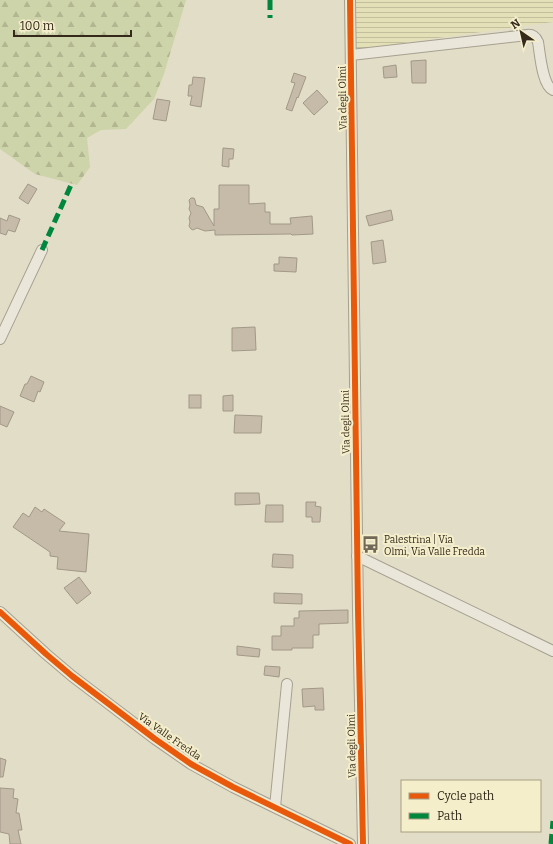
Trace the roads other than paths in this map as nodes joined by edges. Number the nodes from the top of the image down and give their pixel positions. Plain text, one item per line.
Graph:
1 (350, 0) edge
2 (351, 55) junction
3 (553, 90) edge
4 (42, 250) dead end
5 (0, 339) edge
6 (357, 556) junction
7 (0, 612) edge
8 (553, 651) edge
9 (287, 684) dead end
10 (275, 807) junction
11 (350, 844) edge
12 (363, 844) edge

1 - 2 street, Via degli Olmi
2 - 3 street
2 - 6 street, Via degli Olmi
4 - 5 street
6 - 8 street
6 - 12 street, Via degli Olmi
7 - 10 street, Via Valle Fredda
9 - 10 street
10 - 11 street, Via Valle Fredda

